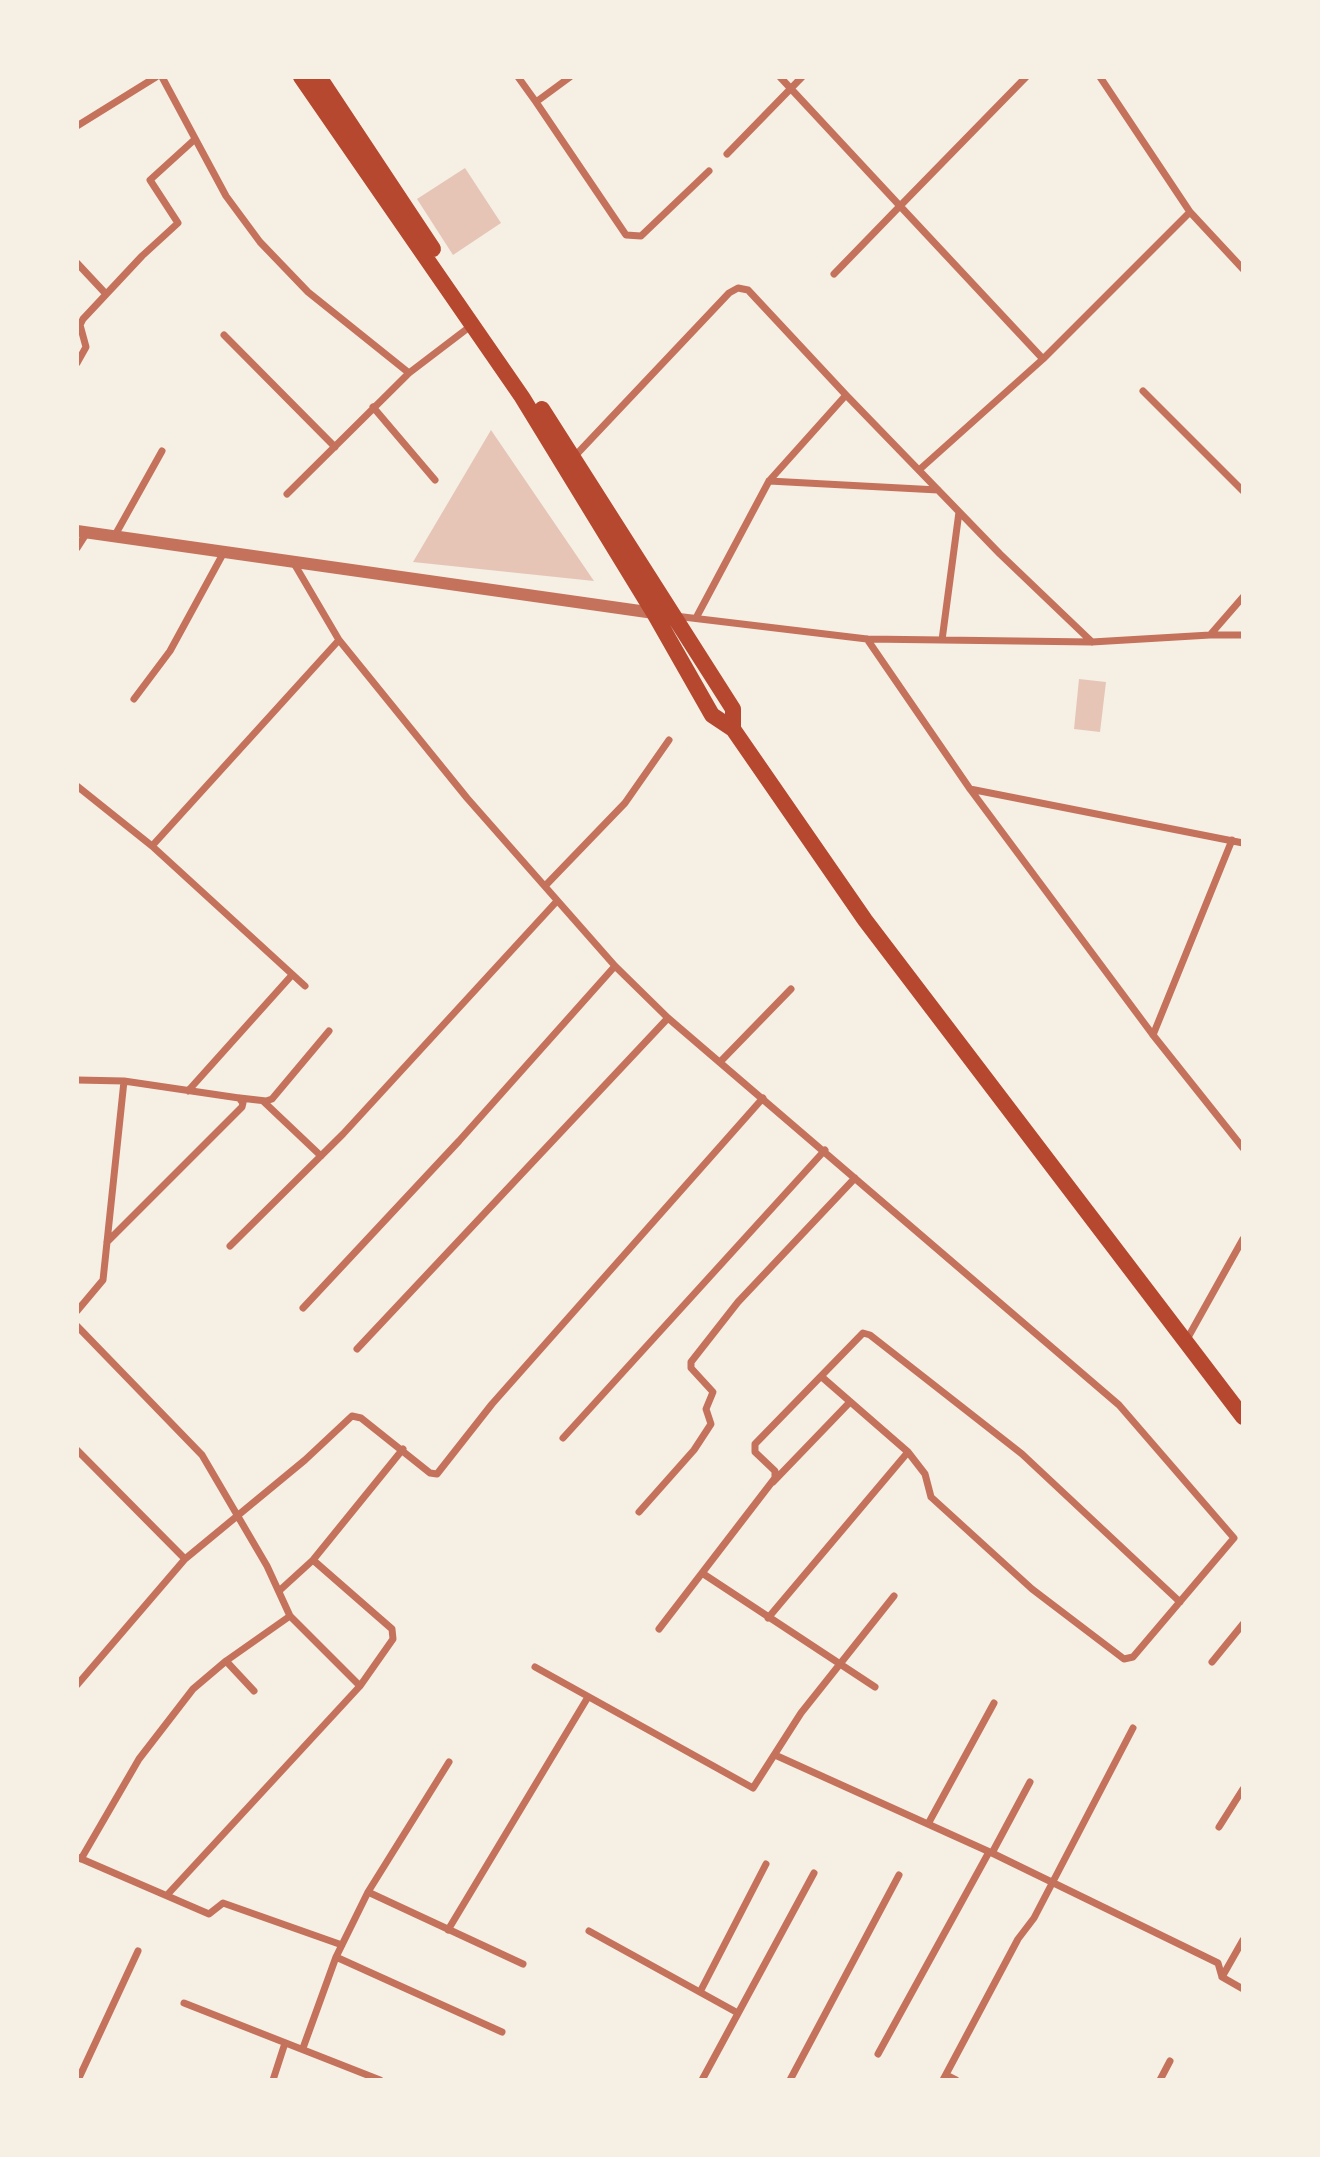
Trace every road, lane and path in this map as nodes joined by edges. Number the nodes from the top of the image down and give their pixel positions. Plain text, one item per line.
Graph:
1 (156, 77) edge
2 (162, 77) edge
3 (301, 77) edge
4 (319, 77) edge
5 (518, 77) edge
6 (570, 77) edge
7 (780, 77) edge
8 (802, 77) edge
9 (1026, 77) edge
10 (1100, 77) edge
11 (790, 87) junction
12 (536, 102) junction
13 (77, 126) edge
14 (194, 140) junction
15 (727, 154) dead end
16 (709, 171) dead end
17 (900, 206) junction
18 (1190, 212) junction
19 (77, 263) edge
20 (1243, 270) edge
21 (834, 274) dead end
22 (106, 294) junction
23 (473, 324) junction
24 (224, 335) dead end
25 (1043, 359) junction
26 (77, 363) edge
27 (408, 373) junction
28 (1143, 391) dead end
29 (846, 395) junction
30 (373, 407) junction
31 (335, 447) junction
32 (162, 451) dead end
33 (574, 457) junction
34 (919, 470) junction
35 (435, 480) dead end
36 (769, 481) junction
37 (937, 490) junction
38 (1243, 491) edge
39 (288, 494) dead end
40 (959, 512) junction
41 (82, 533) edge
42 (113, 538) junction
43 (77, 548) edge
44 (224, 552) junction
45 (292, 560) junction
46 (1243, 597) edge
47 (654, 613) junction
48 (677, 616) junction
49 (696, 618) junction
50 (1210, 635) junction
51 (1243, 635) edge
52 (867, 639) junction
53 (339, 640) junction
54 (942, 640) junction
55 (1092, 642) junction
56 (134, 699) dead end
57 (733, 729) junction
58 (669, 740) dead end
59 (77, 786) edge
60 (970, 789) junction
61 (1232, 840) junction
62 (1243, 843) edge
63 (152, 846) junction
64 (545, 886) junction
65 (557, 901) junction
66 (615, 965) junction
67 (292, 975) junction
68 (304, 986) dead end
69 (791, 989) dead end
70 (668, 1018) junction
71 (329, 1031) dead end
72 (1153, 1035) junction
73 (721, 1061) junction
74 (77, 1080) edge
75 (124, 1081) junction
76 (188, 1091) junction
77 (239, 1098) junction
78 (763, 1098) junction
79 (263, 1101) junction
80 (1243, 1148) edge
81 (825, 1150) junction
82 (321, 1156) junction
83 (855, 1178) junction
84 (1243, 1239) edge
85 (107, 1242) junction
86 (230, 1246) dead end
87 (303, 1308) dead end
88 (77, 1311) edge
89 (77, 1326) edge
90 (1185, 1342) junction
91 (357, 1349) dead end
92 (823, 1378) junction
93 (850, 1402) junction
94 (1243, 1417) edge
95 (563, 1437) dead end
96 (403, 1449) junction
97 (77, 1450) edge
98 (908, 1452) junction
99 (773, 1482) junction
100 (639, 1512) dead end
101 (238, 1514) junction
102 (185, 1559) junction
103 (313, 1560) junction
104 (702, 1573) junction
105 (279, 1591) junction
106 (894, 1596) dead end
107 (1180, 1602) junction
108 (290, 1616) junction
109 (768, 1618) junction
110 (1243, 1623) edge
111 (659, 1629) dead end
112 (226, 1661) junction
113 (1212, 1662) dead end
114 (841, 1665) junction
115 (535, 1667) dead end
116 (77, 1685) edge
117 (360, 1686) junction
118 (875, 1687) dead end
119 (254, 1691) dead end
120 (588, 1697) junction
121 (995, 1703) dead end
122 (1133, 1728) dead end
123 (775, 1755) junction
124 (449, 1762) dead end
125 (1030, 1782) dead end
126 (1243, 1789) edge
127 (928, 1824) junction
128 (1219, 1827) dead end
129 (990, 1853) junction
130 (79, 1858) edge
131 (766, 1864) dead end
132 (814, 1873) dead end
133 (899, 1875) dead end
134 (1052, 1882) junction
135 (368, 1892) junction
136 (168, 1895) junction
137 (448, 1930) junction
138 (589, 1931) dead end
139 (1243, 1940) edge
140 (342, 1945) junction
141 (138, 1951) dead end
142 (336, 1957) junction
143 (523, 1964) dead end
144 (1222, 1977) junction
145 (1243, 1989) edge
146 (700, 1992) junction
147 (184, 2003) dead end
148 (736, 2012) junction
149 (502, 2032) dead end
150 (285, 2043) junction
151 (303, 2048) junction
152 (878, 2054) dead end
153 (1170, 2061) dead end
154 (944, 2077) edge
155 (78, 2080) edge
156 (273, 2080) edge
157 (380, 2080) edge
158 (702, 2080) edge
159 (790, 2080) edge
160 (956, 2080) edge
161 (1160, 2080) edge

1 - 13 street
2 - 14 street
3 - 23 main road
4 - 33 main road
5 - 12 street
6 - 12 street
7 - 11 street
8 - 11 street
9 - 17 street
10 - 18 street
11 - 15 street
11 - 17 street
12 - 16 street
14 - 22 street
14 - 27 street
17 - 21 street
17 - 25 street
18 - 20 street
18 - 25 street
19 - 22 street
22 - 26 street
23 - 27 street
23 - 47 main road
24 - 31 street
25 - 34 street
27 - 30 street
28 - 38 street
29 - 33 street
29 - 34 street
29 - 36 street
30 - 31 street
30 - 35 street
31 - 39 street
32 - 42 street
33 - 48 main road
34 - 37 street
36 - 37 street
36 - 49 street
37 - 40 street
40 - 54 street
40 - 55 street
41 - 42 street
41 - 43 street
42 - 44 street
44 - 45 street
44 - 56 street
45 - 47 street
45 - 53 street
46 - 50 street
47 - 48 street
47 - 57 main road
48 - 49 street
48 - 57 main road
49 - 52 street
50 - 51 street
50 - 55 street
52 - 54 street
52 - 60 street
53 - 63 street
53 - 64 street
54 - 55 street
57 - 90 main road
58 - 64 street
59 - 63 street
60 - 61 street
60 - 72 street
61 - 62 street
61 - 72 street
63 - 67 street
64 - 65 street
65 - 66 street
65 - 82 street
66 - 70 street
66 - 87 street
67 - 68 street
67 - 76 street
69 - 73 street
70 - 73 street
70 - 91 street
71 - 79 street
72 - 80 street
73 - 78 street
74 - 75 street
75 - 76 street
75 - 85 street
76 - 77 street
77 - 79 street
77 - 85 street
78 - 81 street
78 - 96 street
79 - 82 street
81 - 83 street
81 - 95 street
82 - 86 street
83 - 100 street
83 - 107 street
84 - 90 street
85 - 88 street
89 - 101 street
90 - 94 main road
92 - 93 street
92 - 99 street
92 - 107 street
93 - 98 street
93 - 99 street
96 - 101 street
96 - 103 street
97 - 102 street
98 - 107 street
98 - 109 street
99 - 104 street
101 - 102 street
101 - 105 street
102 - 116 street
103 - 105 street
103 - 117 street
104 - 109 street
104 - 111 street
105 - 108 street
106 - 114 street
108 - 112 street
108 - 117 street
109 - 114 street
110 - 113 street
112 - 119 street
112 - 130 street
114 - 118 street
114 - 123 street
115 - 120 street
117 - 136 street
120 - 123 street
120 - 137 street
121 - 127 street
122 - 134 street
123 - 127 street
124 - 135 street
125 - 129 street
126 - 128 street
127 - 129 street
129 - 134 street
129 - 152 street
130 - 136 street
131 - 146 street
132 - 148 street
133 - 159 street
134 - 144 street
134 - 154 street
135 - 137 street
135 - 140 street
136 - 140 street
137 - 143 street
138 - 146 street
139 - 144 street
140 - 142 street
141 - 155 street
142 - 149 street
142 - 151 street
144 - 145 street
146 - 148 street
147 - 150 street
148 - 158 street
150 - 151 street
150 - 156 street
151 - 157 street
153 - 161 street
154 - 160 street

